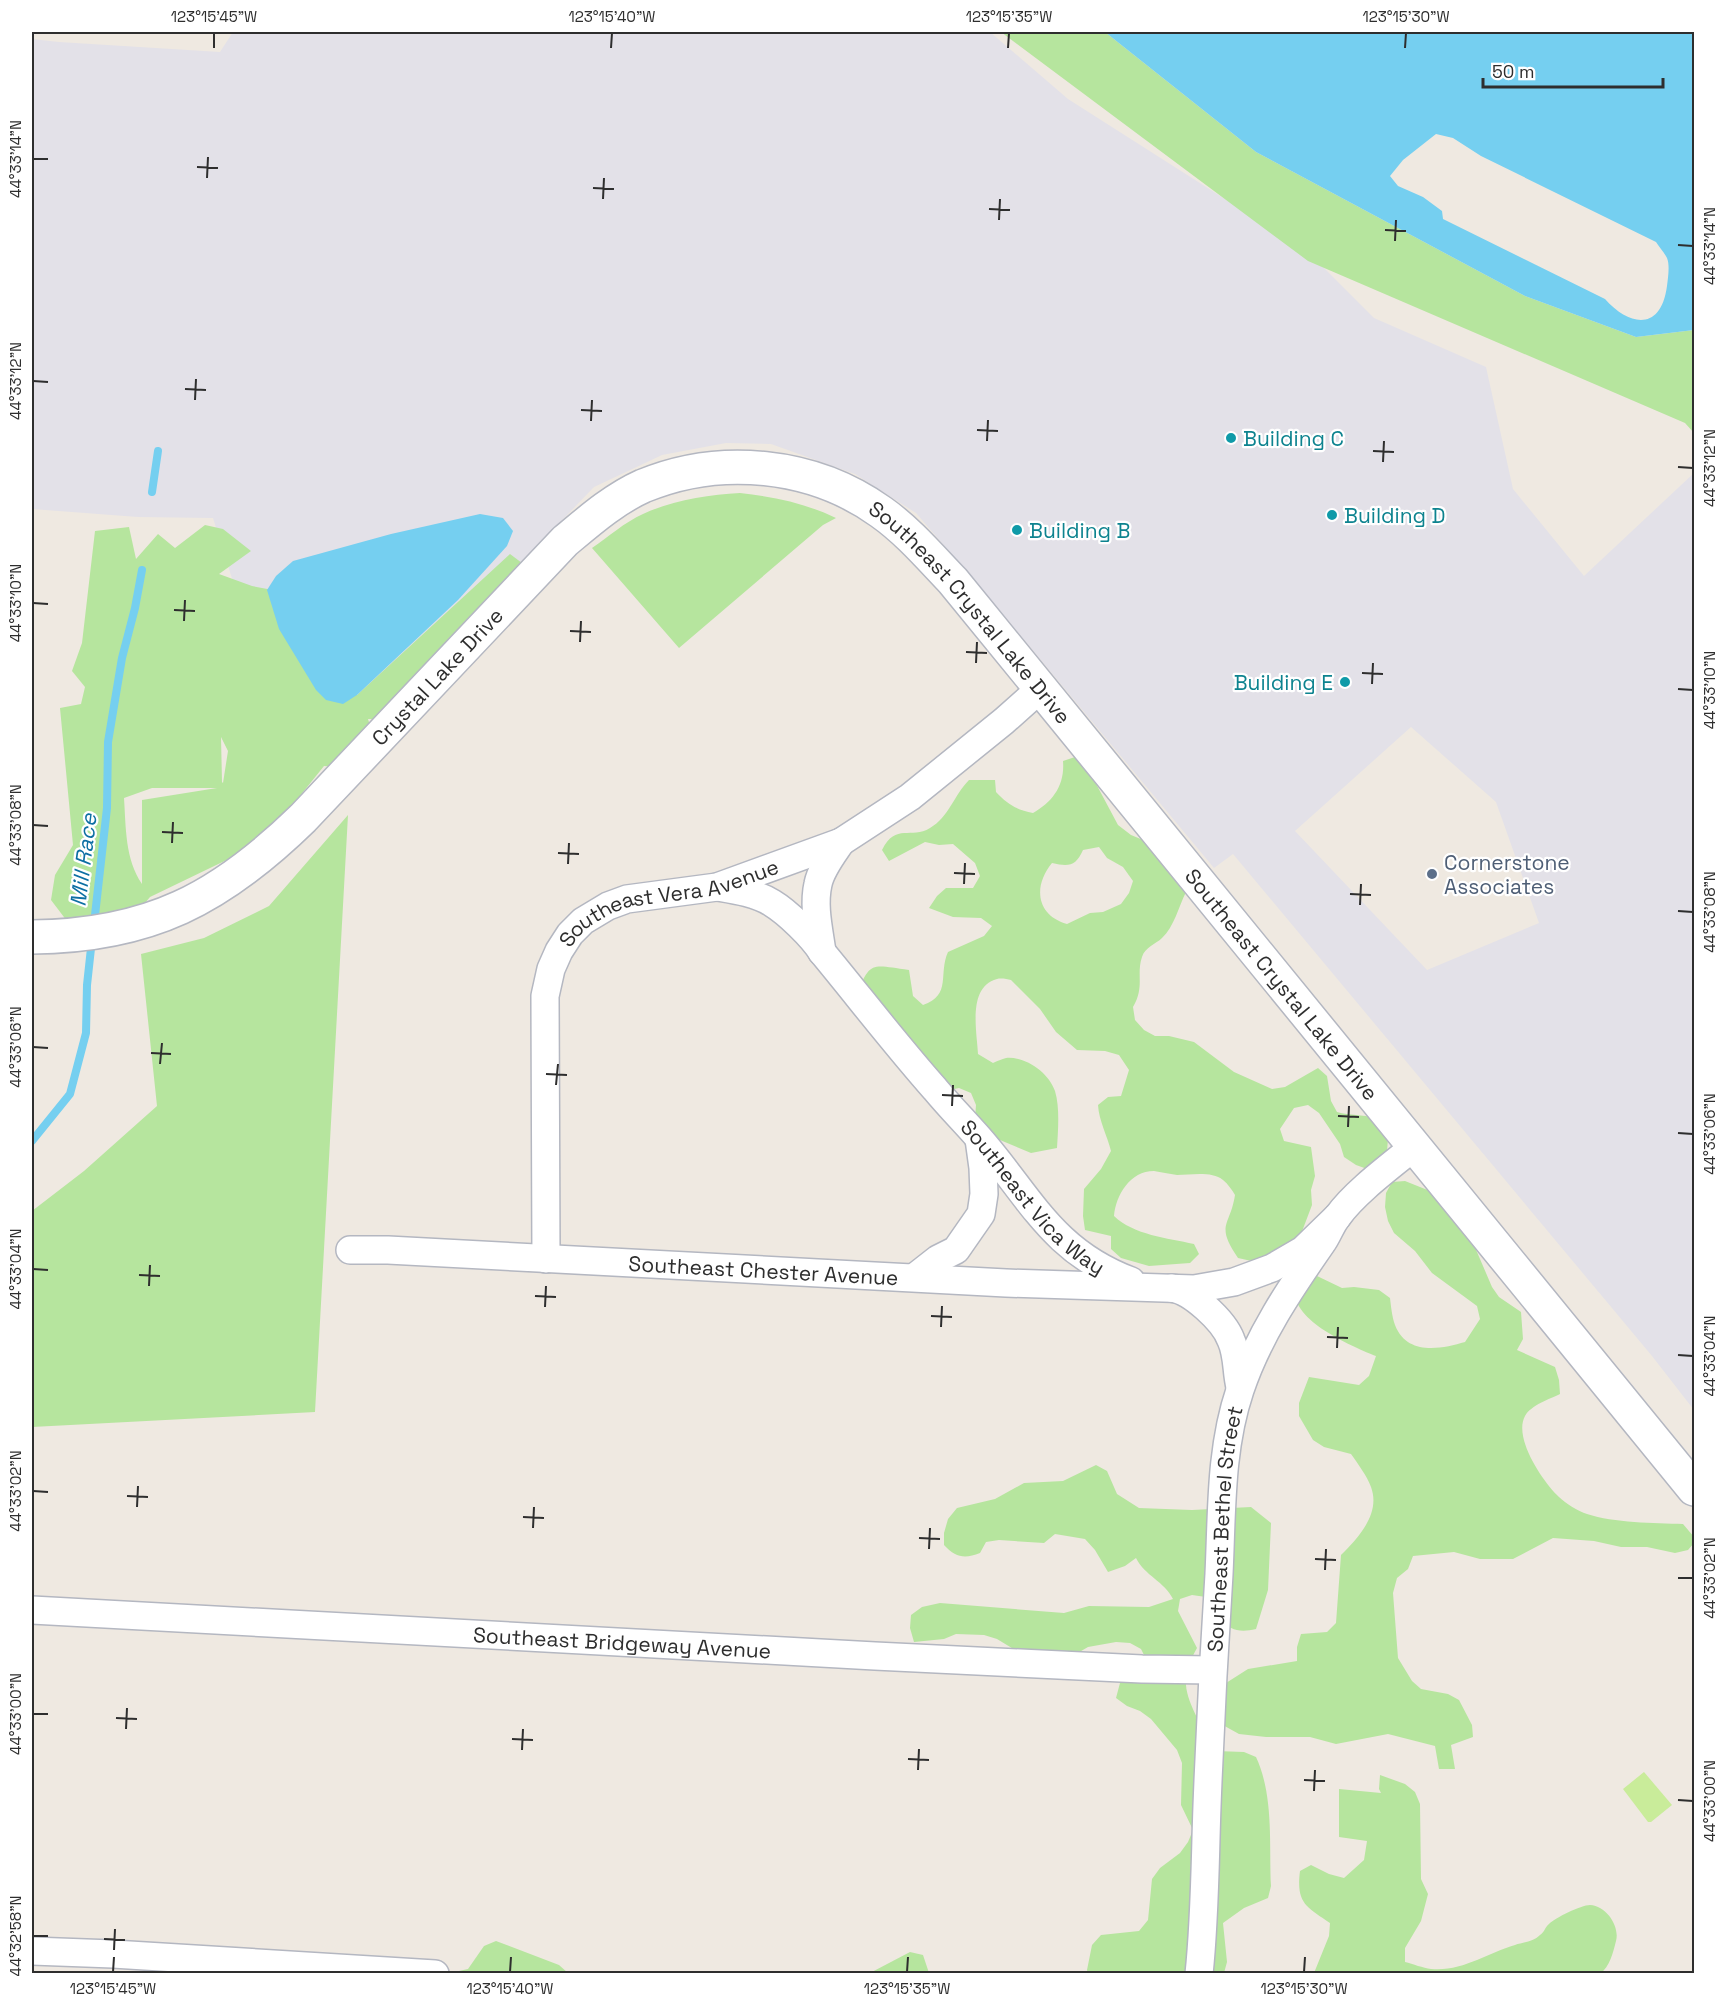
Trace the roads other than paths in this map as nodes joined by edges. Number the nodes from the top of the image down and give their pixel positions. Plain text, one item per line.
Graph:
1 (854, 495) joint
2 (1041, 688) junction
3 (841, 842) junction
4 (717, 887) junction
5 (32, 937) edge
6 (822, 952) junction
7 (979, 1138) junction
8 (1415, 1146) junction
9 (1337, 1217) junction
10 (350, 1250) dead end
11 (546, 1259) junction
12 (915, 1277) junction
13 (1177, 1288) junction
14 (1241, 1388) junction
15 (1695, 1489) edge
16 (32, 1610) edge
17 (1212, 1670) junction
18 (32, 1951) edge
19 (435, 1974) edge
20 (1199, 1974) edge

1 - 2 street, Southeast Crystal Lake Drive
1 - 5 street, Crystal Lake Drive
2 - 3 street, Southeast Vera Avenue
2 - 8 street, Southeast Crystal Lake Drive
3 - 4 street, Southeast Vera Avenue
3 - 6 street
4 - 6 street, Southeast Vica Way
4 - 11 street, Southeast Vera Avenue
6 - 7 street, Southeast Vica Way
7 - 12 street
7 - 13 street, Southeast Vica Way
8 - 9 street, Southeast Bethel Street
8 - 15 street, Southeast Crystal Lake Drive
9 - 13 street, Southeast Chester Avenue
9 - 14 street, Southeast Bethel Street
10 - 11 street, Southeast Chester Avenue
11 - 12 street, Southeast Chester Avenue
12 - 13 street, Southeast Chester Avenue
13 - 14 street
14 - 17 street, Southeast Bethel Street
16 - 17 street, Southeast Bridgeway Avenue
17 - 20 street, Southeast Bethel Street
18 - 19 street

